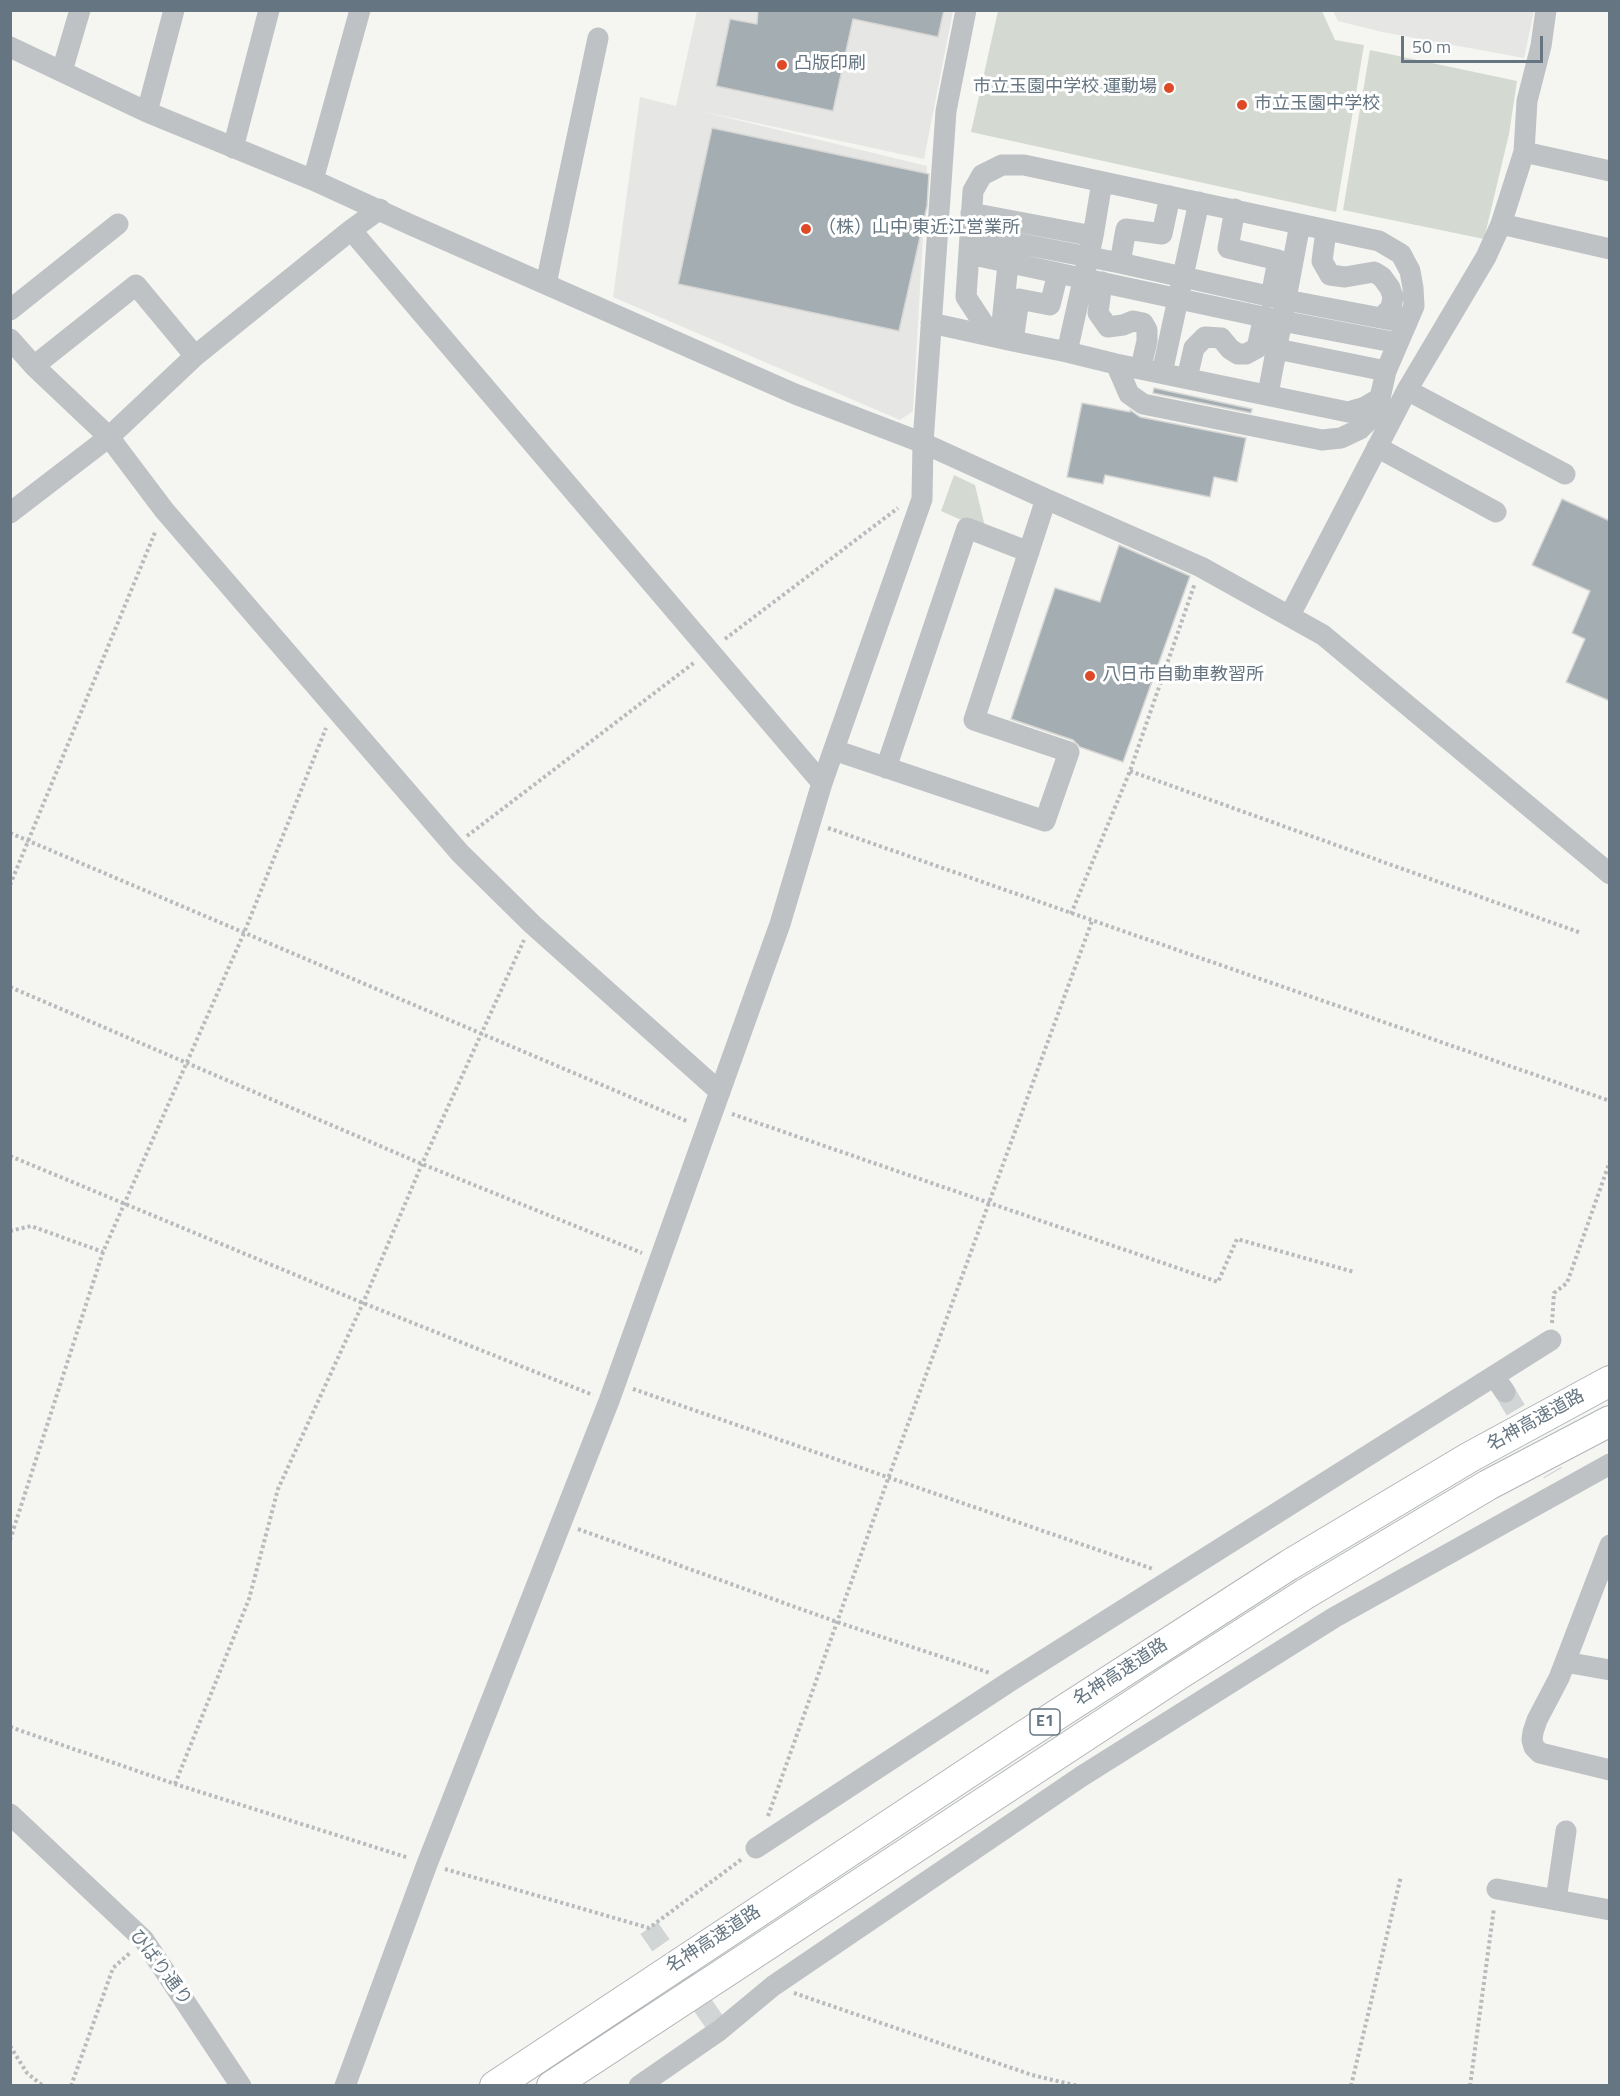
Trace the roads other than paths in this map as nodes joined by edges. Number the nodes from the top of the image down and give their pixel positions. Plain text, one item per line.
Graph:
1 (80, 10) edge
2 (174, 10) edge
3 (269, 10) edge
4 (360, 10) edge
5 (966, 10) edge
6 (1546, 10) edge
7 (598, 38) dead end
8 (10, 47) edge
9 (62, 71) junction
10 (147, 112) junction
11 (233, 148) junction
12 (1524, 152) junction
13 (1610, 171) edge
14 (313, 180) junction
15 (1102, 182) junction
16 (1170, 196) junction
17 (1199, 202) junction
18 (380, 209) junction
19 (1235, 209) junction
20 (971, 213) junction
21 (118, 224) dead end
22 (1300, 224) junction
23 (1501, 224) junction
24 (351, 230) junction
25 (1326, 231) junction
26 (1093, 236) junction
27 (969, 244) junction
28 (1610, 249) edge
29 (1088, 257) junction
30 (1120, 263) junction
31 (1008, 264) junction
32 (1058, 273) junction
33 (1183, 277) junction
34 (1093, 281) junction
35 (546, 284) junction
36 (1178, 299) junction
37 (1276, 308) junction
38 (10, 310) edge
39 (1381, 318) junction
40 (931, 323) junction
41 (1407, 323) junction
42 (10, 339) edge
43 (1007, 340) junction
44 (1398, 343) junction
45 (1277, 349) junction
46 (1067, 352) junction
47 (195, 356) junction
48 (1116, 364) junction
49 (34, 366) junction
50 (1141, 367) junction
51 (1386, 371) junction
52 (1162, 373) junction
53 (1187, 378) junction
54 (1407, 390) junction
55 (1268, 394) junction
56 (1380, 398) junction
57 (109, 437) junction
58 (923, 443) junction
59 (1377, 447) junction
60 (1565, 474) dead end
61 (1046, 499) junction
62 (1496, 512) dead end
63 (10, 513) edge
64 (1029, 552) junction
65 (1290, 615) junction
66 (834, 750) junction
67 (886, 768) junction
68 (822, 783) junction
69 (1610, 874) edge
70 (717, 1100) junction
71 (1551, 1340) road end
72 (1610, 1364) edge
73 (1610, 1381) edge
74 (1610, 1421) edge
75 (1610, 1464) edge
76 (1610, 1545) edge
77 (1289, 1565) junction
78 (1565, 1662) junction
79 (1610, 1670) edge
80 (1610, 1770) edge
81 (10, 1814) edge
82 (1566, 1831) dead end
83 (756, 1848) road end
84 (1497, 1889) road end
85 (1556, 1900) junction
86 (1610, 1910) edge
87 (241, 2085) edge
88 (345, 2085) edge
89 (495, 2085) edge
90 (552, 2085) edge
91 (639, 2085) edge

1 - 9 street
2 - 10 street
3 - 11 street
4 - 14 street
5 - 40 street
6 - 12 street
7 - 35 street
8 - 9 street
9 - 10 street
10 - 11 street
11 - 14 street
12 - 13 street
12 - 23 street
14 - 18 street
15 - 16 street
15 - 20 street
15 - 26 street
16 - 17 street
16 - 30 street
17 - 19 street
17 - 33 street
18 - 24 street
18 - 35 street
19 - 22 street
19 - 37 street
20 - 26 street
20 - 27 street
21 - 38 street
22 - 25 street
22 - 37 street
23 - 28 street
23 - 54 street
24 - 47 street
24 - 68 street
25 - 39 street
25 - 41 street
26 - 29 street
27 - 29 street
27 - 31 street
27 - 43 street
29 - 30 street
29 - 34 street
30 - 33 street
31 - 32 street
31 - 43 street
32 - 34 street
32 - 43 street
33 - 36 street
33 - 37 street
34 - 36 street
34 - 46 street
34 - 50 street
35 - 58 street
36 - 37 street
36 - 52 street
37 - 39 street
37 - 44 street
37 - 45 street
37 - 53 street
39 - 41 street
40 - 43 street
40 - 58 street
41 - 44 street
42 - 49 street
43 - 46 street
44 - 51 street
45 - 51 street
45 - 55 street
46 - 48 street
47 - 49 street
47 - 57 street
48 - 50 street
48 - 56 street
49 - 57 street
50 - 52 street
51 - 56 street
52 - 53 street
53 - 55 street
54 - 59 street
54 - 60 street
55 - 56 street
57 - 63 street
57 - 70 street
58 - 61 street
58 - 66 street
59 - 62 street
59 - 65 street
61 - 64 street
61 - 65 street
64 - 67 street
64 - 67 street
65 - 69 street
66 - 67 street
66 - 68 street
68 - 70 street
70 - 88 street
71 - 83 street
72 - 77 highway
73 - 77 highway, 名神高速道路 / E1
74 - 90 highway, 名神高速道路 / E1
75 - 91 street
76 - 78 street
77 - 89 highway, 名神高速道路 / E1
78 - 79 street
78 - 80 street
81 - 87 street, ひばり通り
82 - 85 street
84 - 85 street
85 - 86 street

